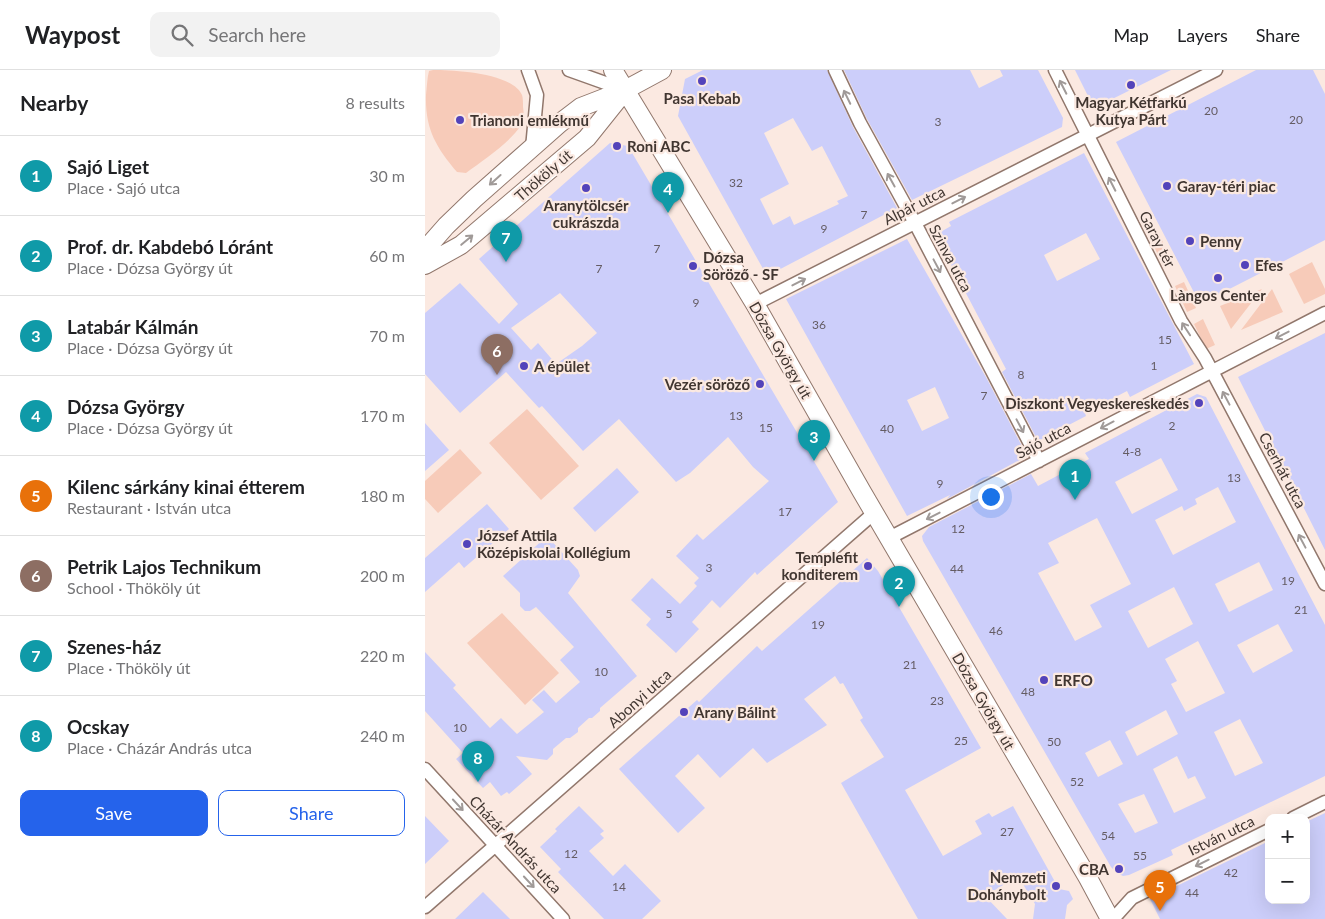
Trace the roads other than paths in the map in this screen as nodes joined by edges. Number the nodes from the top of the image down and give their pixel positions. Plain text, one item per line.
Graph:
1 (528, 70) edge
2 (569, 70) edge
3 (613, 70) edge
4 (662, 70) edge
5 (835, 70) edge
6 (1055, 70) edge
7 (1216, 70) edge
8 (625, 90) junction
9 (1088, 135) junction
10 (532, 148) junction
11 (915, 223) junction
12 (425, 250) edge
13 (425, 265) edge
14 (755, 304) junction
15 (1325, 313) edge
16 (1212, 370) junction
17 (1039, 461) junction
18 (874, 513) junction
19 (889, 538) junction
20 (1325, 584) edge
21 (425, 769) edge
22 (1325, 802) edge
23 (1301, 814) edge
24 (1265, 832) edge
25 (495, 846) junction
26 (425, 907) edge
27 (563, 919) edge
28 (1111, 919) edge

1 - 10 street, Thököly út
2 - 8 street
3 - 8 main road, Dózsa György út
4 - 8 main road, Thököly út
11 -> 5 street, Szinva utca
9 -> 6 street
7 - 9 street
8 - 10 main road, Thököly út
13 -> 8 main road, Thököly út
8 - 14 main road, Dózsa György út
11 -> 9 street, Alpár utca
16 -> 9 street, Garay tér
10 -> 12 main road, Thököly út
14 -> 11 street, Alpár utca
11 -> 17 street, Szinva utca
14 - 18 main road, Dózsa György út
15 -> 16 street
16 -> 17 street, Sajó utca
20 -> 16 street, Cserhát utca
17 -> 19 street, Sajó utca
18 - 19 main road, Dózsa György út
18 - 25 street, Abonyi utca
19 - 28 main road, Dózsa György út
21 -> 25 street, Cházár András utca
22 - 23 street
24 -> 28 street, István utca
25 - 26 street, Abonyi utca
25 -> 27 street, Cházár András utca

